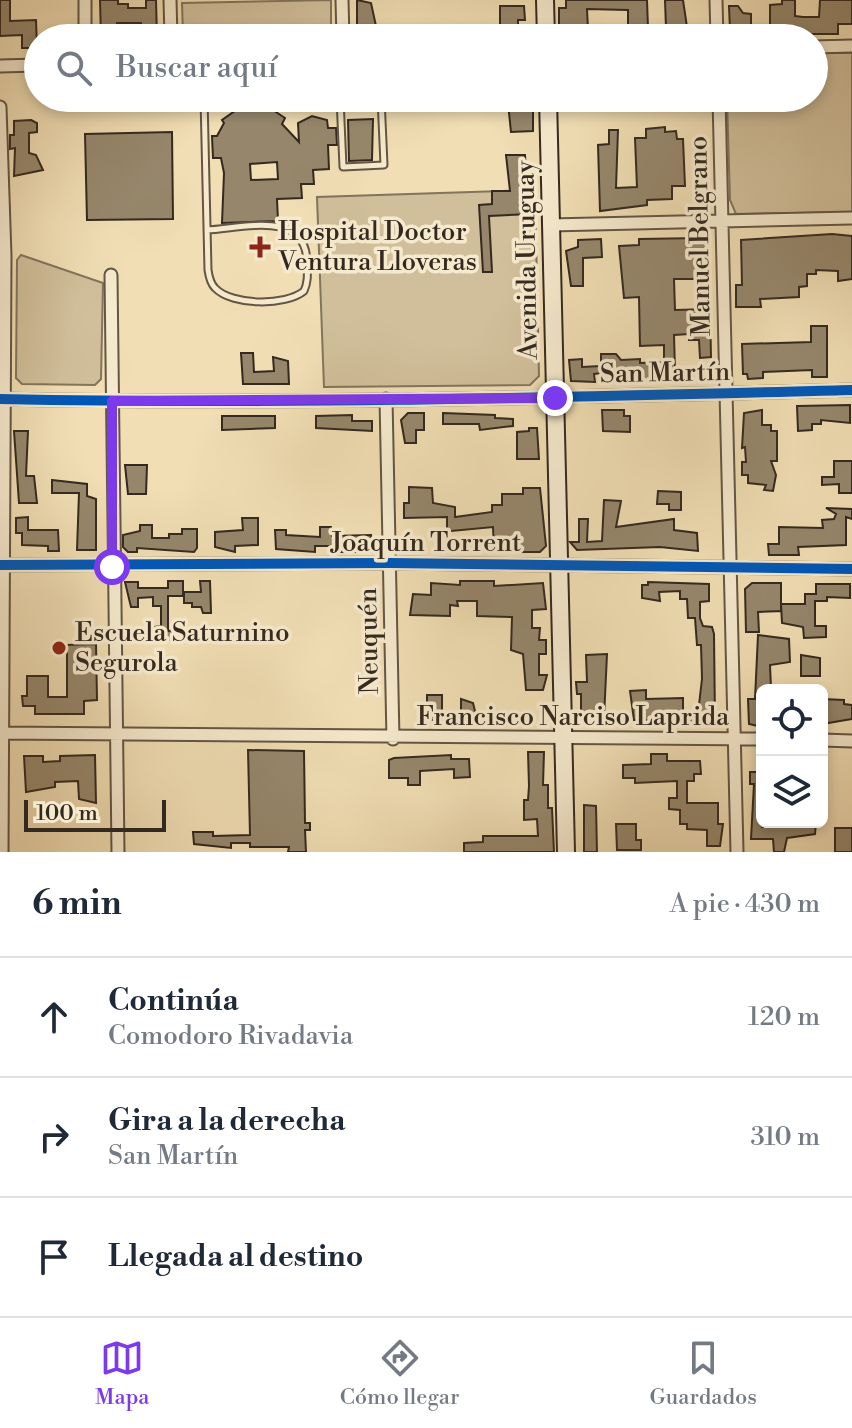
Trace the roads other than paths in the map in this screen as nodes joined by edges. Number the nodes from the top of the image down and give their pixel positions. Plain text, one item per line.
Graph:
1 (85, 0) edge
2 (170, 0) edge
3 (342, 0) edge
4 (545, 0) edge
5 (716, 0) edge
6 (85, 24) edge
7 (171, 24) edge
8 (343, 24) edge
9 (546, 24) edge
10 (717, 24) edge
11 (852, 46) edge
12 (828, 47) edge
13 (24, 65) edge
14 (0, 66) edge
15 (0, 107) edge
16 (204, 112) edge
17 (341, 112) edge
18 (382, 112) edge
19 (548, 112) edge
20 (719, 112) edge
21 (852, 218) edge
22 (2, 219) edge
23 (722, 221) junction
24 (551, 225) junction
25 (207, 230) junction
26 (111, 275) dead end
27 (852, 390) edge
28 (726, 393) junction
29 (555, 398) junction
30 (2, 399) edge
31 (386, 399) junction
32 (112, 401) junction
33 (389, 563) junction
34 (2, 565) edge
35 (559, 565) junction
36 (112, 567) junction
37 (730, 568) junction
38 (852, 569) edge
39 (1, 733) edge
40 (115, 735) junction
41 (563, 737) junction
42 (393, 739) junction
43 (735, 739) junction
44 (756, 739) edge
45 (828, 740) edge
46 (852, 741) edge
47 (2, 852) edge
48 (118, 852) edge
49 (566, 852) edge
50 (737, 852) edge

1 - 6 street
2 - 7 street
3 - 8 street
4 - 9 main road
5 - 10 street
11 - 12 street
13 - 14 street
15 - 22 street
16 - 25 lane
17 - 18 lane
19 - 24 main road, Avenida Uruguay
20 - 23 street, Manuel Belgrano
21 - 23 street
22 - 30 street
23 - 24 street
23 - 28 street, Manuel Belgrano
24 - 29 main road, Avenida Uruguay
25 - 25 lane
26 - 32 street
27 - 28 street, San Martín
28 - 29 street, San Martín
28 - 37 street, Manuel Belgrano
29 - 31 street, San Martín
29 - 35 main road, Avenida Uruguay
30 - 32 street, San Martín
30 - 34 street
31 - 32 street, San Martín
31 - 33 street, Neuquén
32 - 36 street
33 - 35 street, Joaquín Torrent
33 - 36 street, Joaquín Torrent
33 - 42 street, Neuquén
34 - 36 street, Joaquín Torrent
34 - 39 street
35 - 37 street, Joaquín Torrent
35 - 41 main road, Avenida Uruguay
36 - 40 street
37 - 38 street, Joaquín Torrent
37 - 43 street, Manuel Belgrano
39 - 40 street, Francisco Narciso Laprida
39 - 47 street
40 - 42 street, Francisco Narciso Laprida
40 - 48 street
41 - 42 street, Francisco Narciso Laprida
41 - 43 street, Francisco Narciso Laprida
41 - 49 main road, Avenida Uruguay
43 - 44 street, Francisco Narciso Laprida
43 - 50 street, Manuel Belgrano
45 - 46 street

